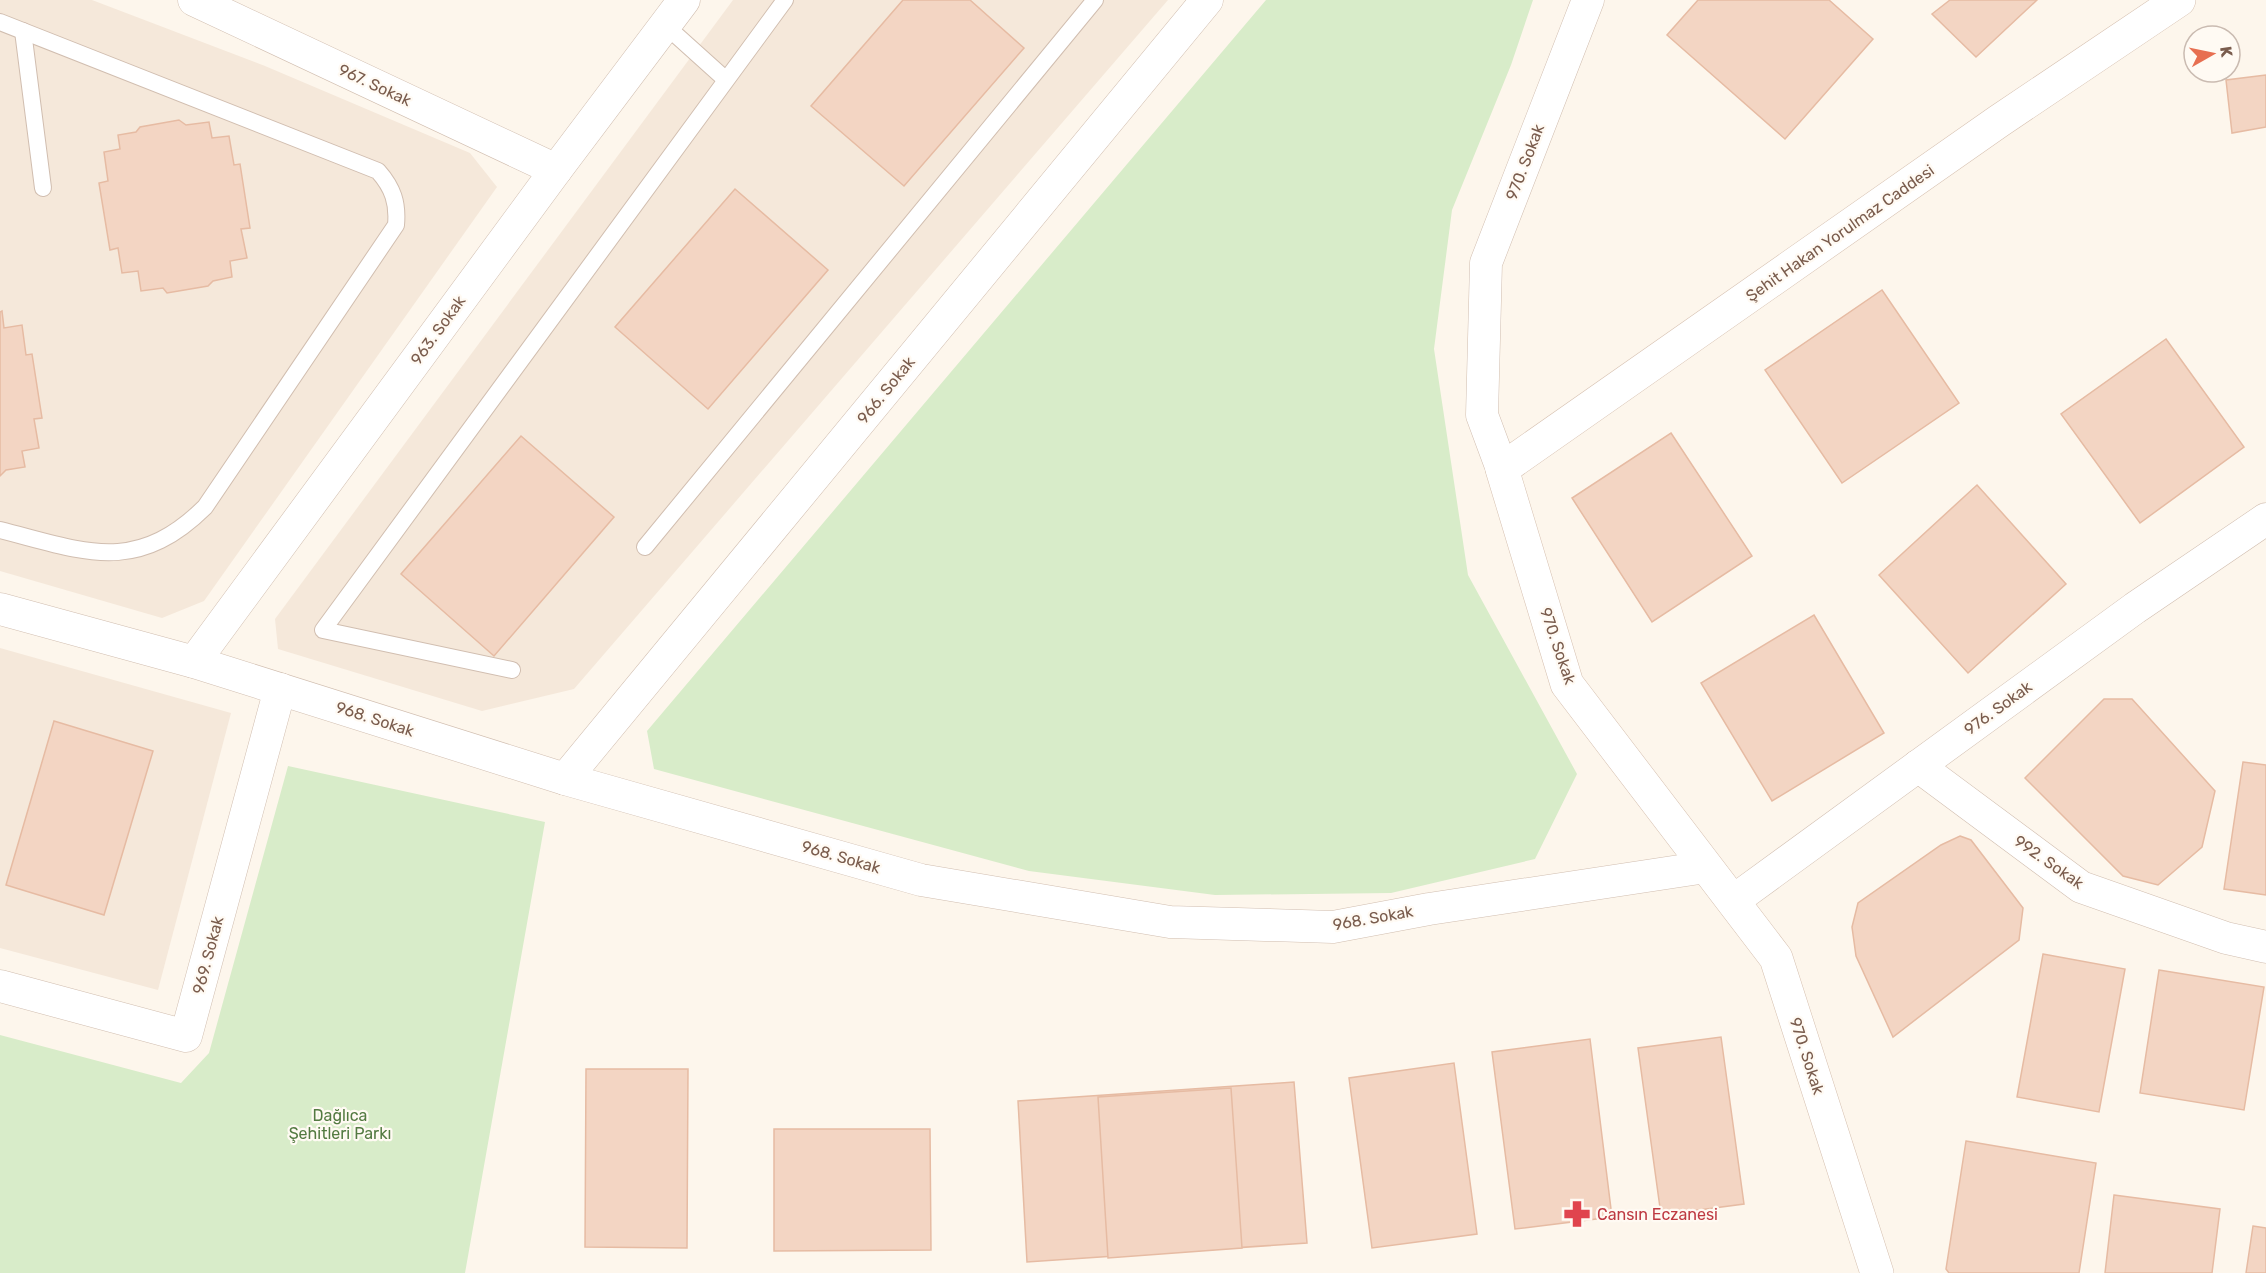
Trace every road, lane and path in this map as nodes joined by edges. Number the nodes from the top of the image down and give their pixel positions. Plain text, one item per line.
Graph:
1 (194, 0) edge
2 (684, 0) edge
3 (785, 0) edge
4 (1207, 0) edge
5 (1588, 0) edge
6 (2180, 0) edge
7 (1089, 2) edge
8 (0, 22) edge
9 (665, 25) junction
10 (23, 31) junction
11 (725, 79) junction
12 (556, 170) junction
13 (43, 188) dead end
14 (1502, 469) junction
15 (2266, 519) edge
16 (0, 530) edge
17 (645, 547) dead end
18 (0, 609) edge
19 (194, 662) junction
20 (512, 670) dead end
21 (280, 689) junction
22 (1918, 766) junction
23 (565, 779) junction
24 (1706, 867) junction
25 (1732, 901) junction
26 (2266, 946) edge
27 (0, 986) edge
28 (1876, 1273) edge

1 - 12 street, 967. Sokak
2 - 9 street, 963. Sokak
3 - 11 lane
4 - 23 street, 966. Sokak
5 - 14 street, 970. Sokak
6 - 14 main road, Şehit Hakan Yorulmaz Caddesi
7 - 17 lane
8 - 10 lane
9 - 11 lane
9 - 12 street, 963. Sokak
10 - 13 lane
10 - 16 lane
11 - 20 lane
12 - 19 street, 963. Sokak
14 - 24 main road, 970. Sokak
15 - 22 street, 976. Sokak
18 - 19 street, 968. Sokak
19 - 21 street, 968. Sokak
21 - 23 street, 968. Sokak
21 - 27 street, 969. Sokak
22 - 25 street, 976. Sokak
22 - 26 street, 992. Sokak
23 - 24 street, 968. Sokak
24 - 25 main road, 970. Sokak
25 - 28 main road, 970. Sokak

